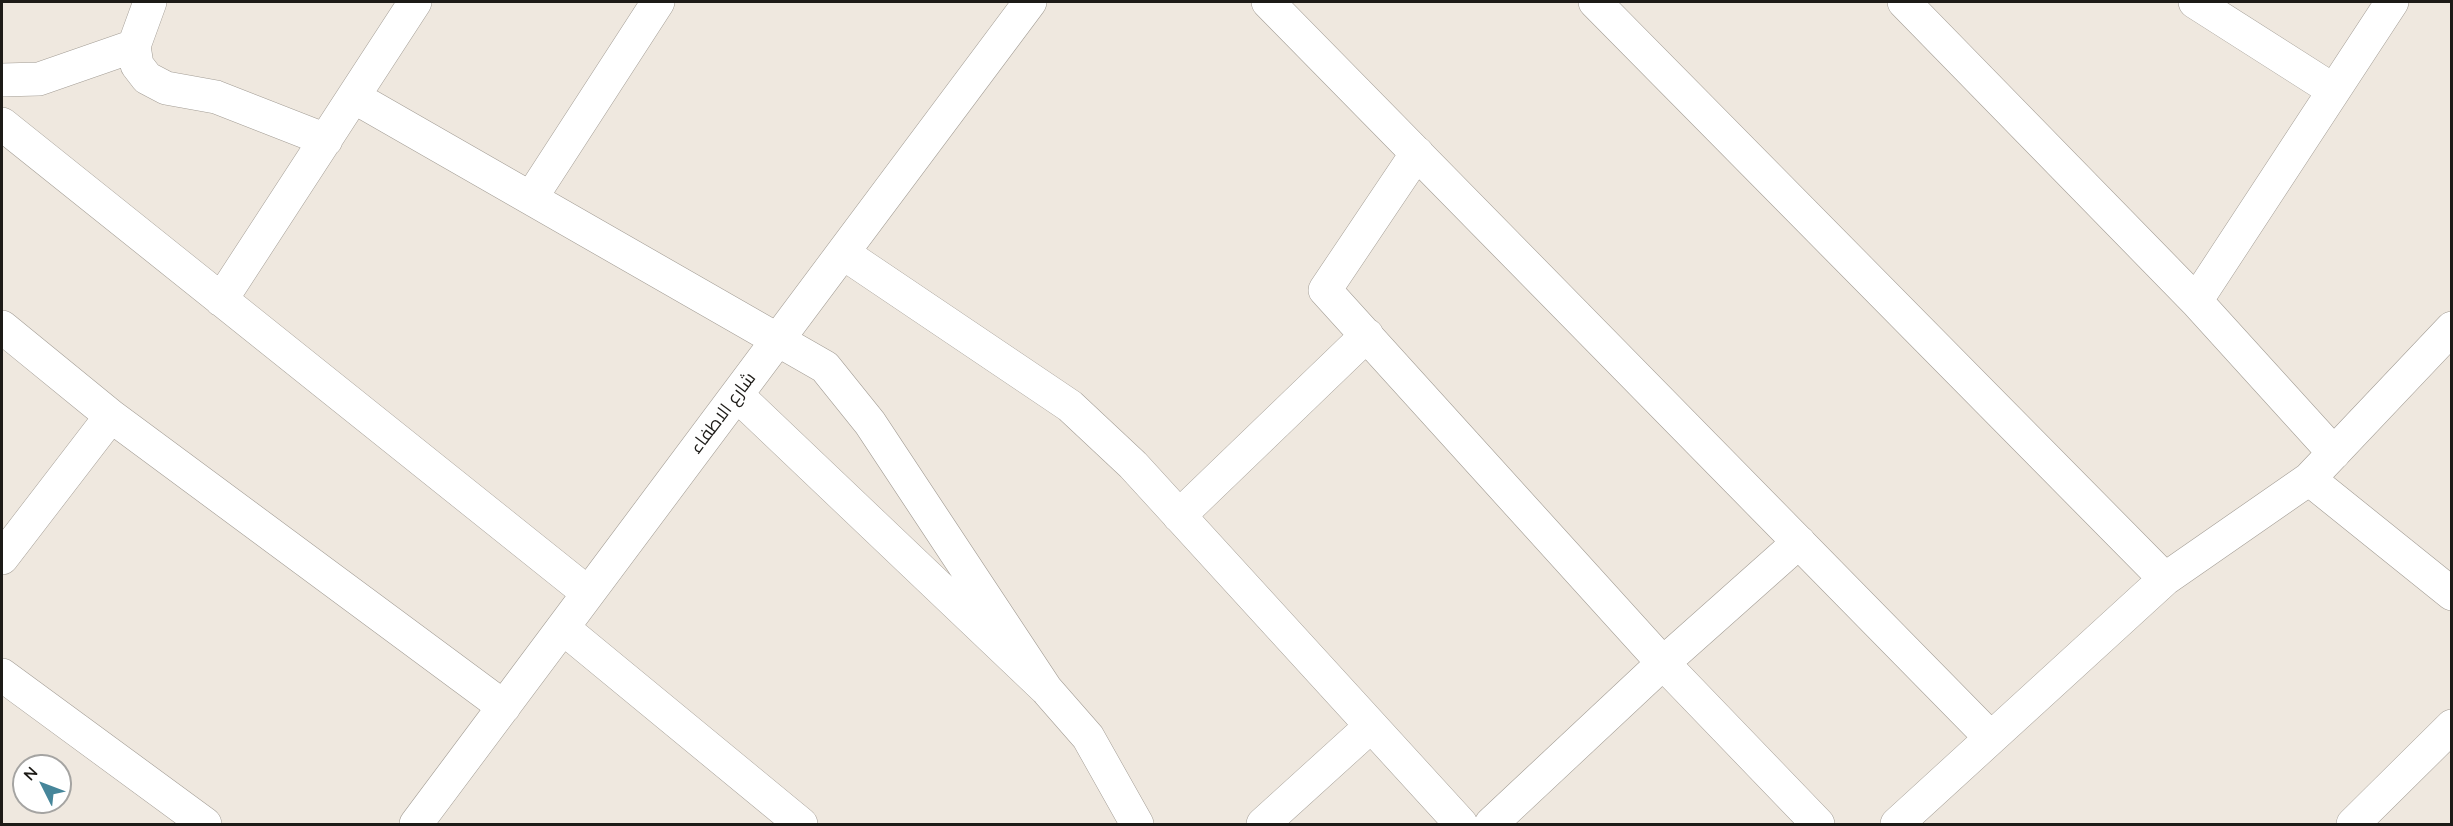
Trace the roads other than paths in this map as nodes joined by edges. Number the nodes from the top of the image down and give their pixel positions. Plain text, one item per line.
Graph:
1 (150, 2) edge
2 (415, 2) edge
3 (658, 2) edge
4 (1030, 2) edge
5 (1268, 2) edge
6 (1595, 2) edge
7 (1904, 2) edge
8 (2195, 2) edge
9 (2392, 2) edge
10 (134, 46) junction
11 (2, 81) edge
12 (2333, 90) junction
13 (354, 97) junction
14 (2, 124) edge
15 (326, 140) junction
16 (1417, 153) junction
17 (531, 198) junction
18 (843, 253) junction
19 (221, 300) junction
20 (2196, 301) junction
21 (2, 327) edge
22 (2451, 328) edge
23 (1367, 335) junction
24 (777, 341) junction
25 (737, 395) junction
26 (111, 416) junction
27 (2334, 453) junction
28 (2309, 479) junction
29 (1179, 516) junction
30 (1799, 542) junction
31 (2, 558) edge
32 (2165, 579) junction
33 (588, 593) junction
34 (2451, 594) edge
35 (563, 628) junction
36 (1663, 663) junction
37 (2, 675) edge
38 (1046, 689) junction
39 (504, 707) junction
40 (1371, 726) junction
41 (2451, 726) edge
42 (1990, 736) junction
43 (788, 820) edge
44 (205, 825) edge
45 (416, 825) edge
46 (1137, 825) edge
47 (1263, 825) edge
48 (1461, 825) edge
49 (1491, 825) edge
50 (1818, 825) edge
51 (1897, 825) edge
52 (2353, 825) edge

1 - 10 street
2 - 13 street
3 - 17 street
4 - 18 street, شارع الاطفاء
5 - 16 street
6 - 32 street
7 - 20 street
8 - 12 street
9 - 12 street
10 - 11 street
10 - 15 street
12 - 20 street
13 - 15 street
13 - 17 street
14 - 19 street
15 - 19 street
16 - 23 street
16 - 30 street
17 - 24 street
18 - 24 street, شارع الاطفاء
18 - 29 street
19 - 33 street
20 - 27 street
21 - 26 street
22 - 27 street
23 - 29 street
23 - 36 street
24 - 25 street, شارع الاطفاء
24 - 38 street
25 - 33 street, شارع الاطفاء
25 - 38 street
26 - 31 street
26 - 39 street
27 - 28 street
28 - 32 street
28 - 34 street
29 - 40 street
30 - 36 street
30 - 42 street
32 - 42 street
33 - 35 street, شارع الاطفاء
35 - 39 street, شارع الاطفاء
35 - 43 street
36 - 49 street
36 - 50 street
37 - 44 street
38 - 46 street
39 - 45 street, شارع الاطفاء
40 - 47 street
40 - 48 street
41 - 52 street
42 - 51 street

